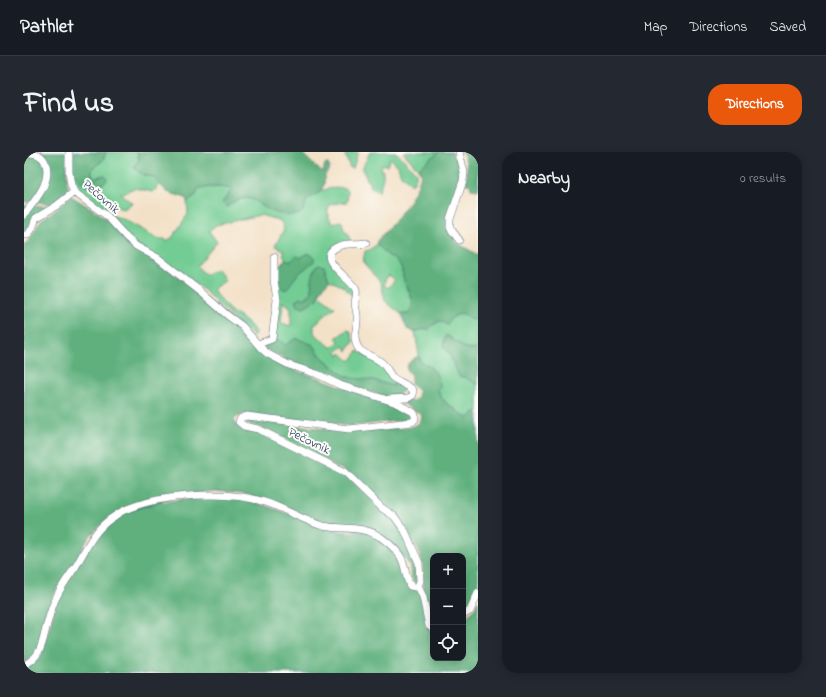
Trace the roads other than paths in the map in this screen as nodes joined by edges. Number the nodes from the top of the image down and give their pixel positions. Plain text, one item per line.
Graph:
1 (69, 152) edge
2 (459, 152) edge
3 (24, 153) edge
4 (74, 192) junction
5 (24, 215) edge
6 (24, 235) edge
7 (459, 240) dead end
8 (366, 244) dead end
9 (274, 257) dead end
10 (258, 344) junction
11 (387, 400) junction
12 (418, 586) junction
13 (478, 594) edge
14 (466, 613) edge
15 (430, 627) edge
16 (24, 665) edge

1 - 4 street, Pečovnik
2 - 7 street
3 - 5 street
4 - 6 street
4 - 10 street, Pečovnik
8 - 11 street
9 - 10 street
10 - 11 street, Pečovnik
11 - 12 street, Pečovnik
12 - 15 street
12 - 16 street
13 - 14 street

